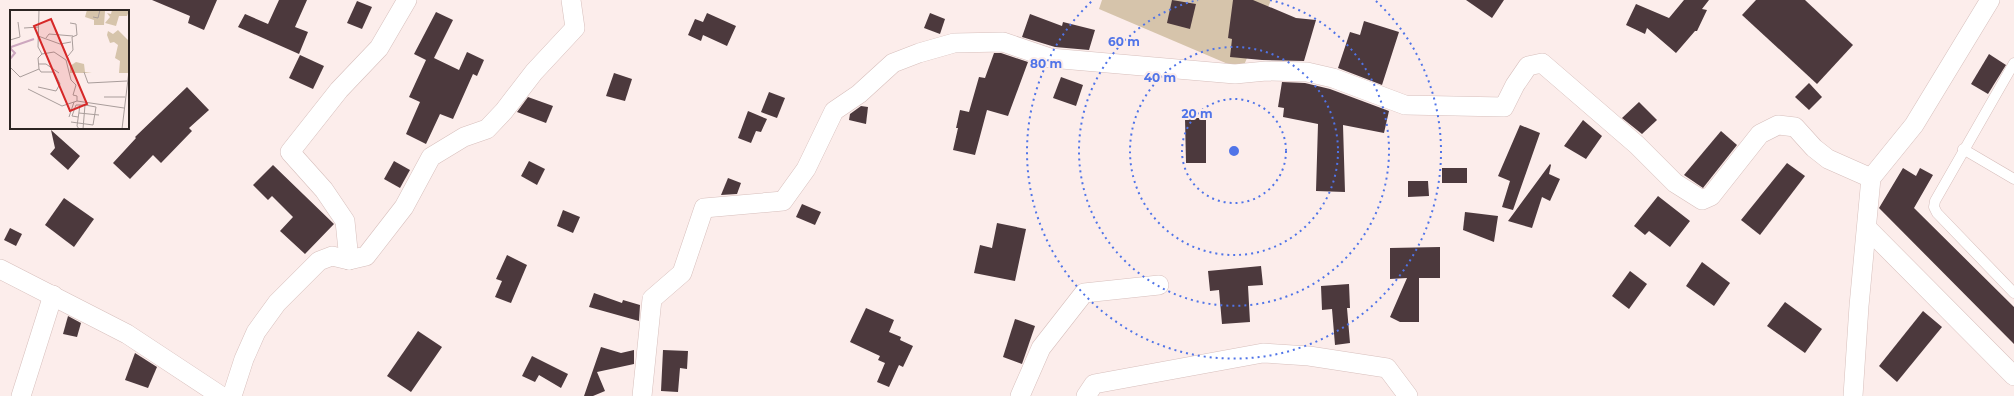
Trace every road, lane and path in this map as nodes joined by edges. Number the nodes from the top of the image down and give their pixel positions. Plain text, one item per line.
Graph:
1 (407, 0) edge
2 (571, 0) edge
3 (1990, 0) edge
4 (2014, 63) edge
5 (1963, 149) junction
6 (1871, 178) junction
7 (2014, 179) edge
8 (1867, 228) junction
9 (349, 260) junction
10 (0, 269) edge
11 (1159, 285) dead end
12 (2014, 292) edge
13 (52, 295) junction
14 (2014, 376) edge
15 (21, 396) edge
16 (221, 396) edge
17 (232, 396) edge
18 (642, 396) edge
19 (1020, 396) edge
20 (1086, 396) edge
21 (1408, 396) edge
22 (1853, 396) edge

1 - 9 street
2 - 9 street
3 - 6 street
4 - 5 lane
5 - 7 lane
5 - 12 lane
6 - 8 street
6 - 18 street
8 - 14 street
8 - 22 street
9 - 17 street
10 - 13 street
11 - 19 street
13 - 15 street
13 - 16 street
20 - 21 street

